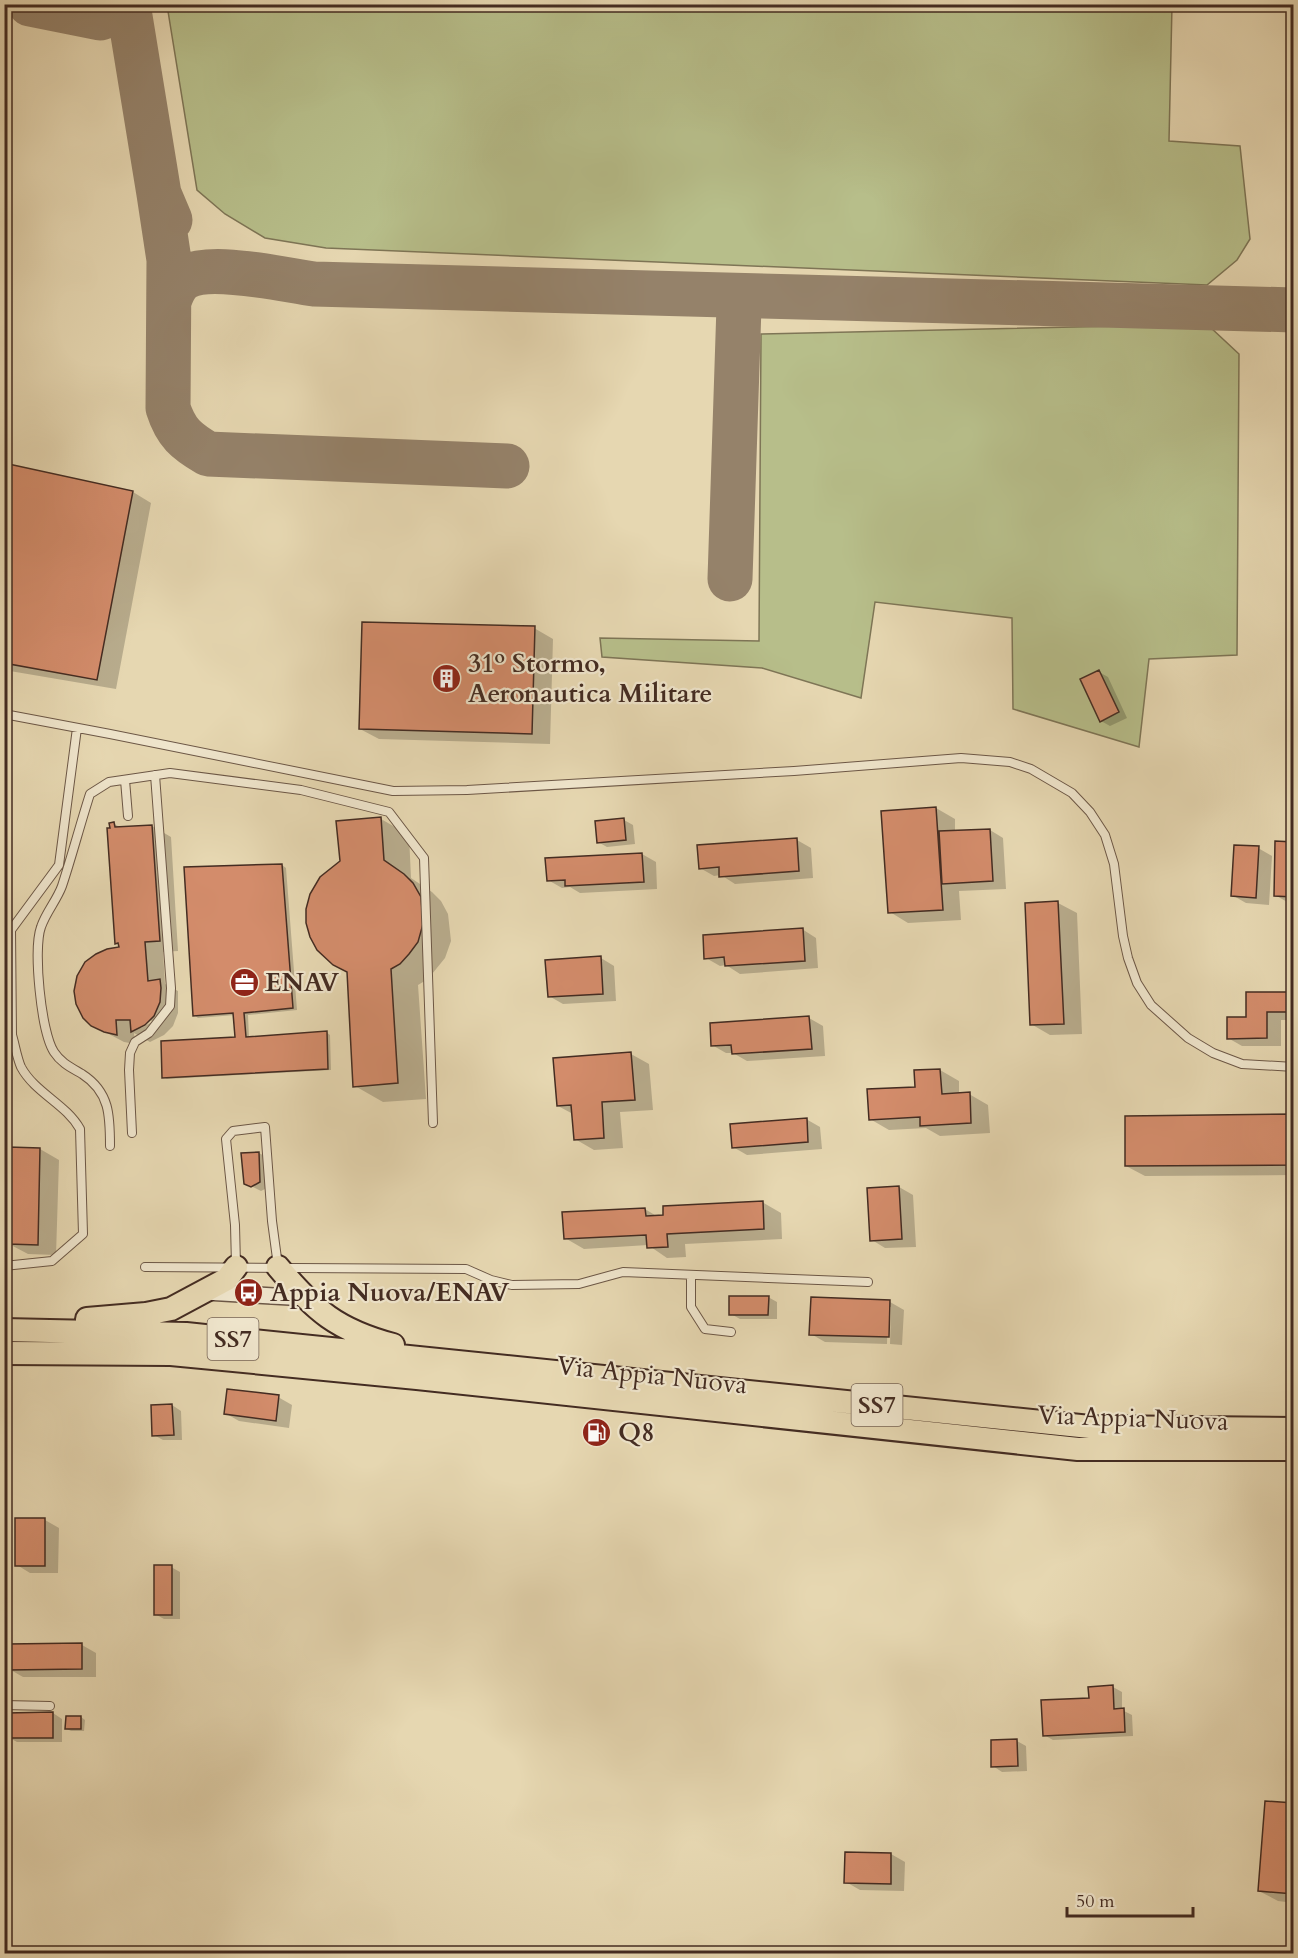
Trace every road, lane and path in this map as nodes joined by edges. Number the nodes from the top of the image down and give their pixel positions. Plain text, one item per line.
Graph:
1 (4, 714) edge
2 (77, 728) junction
3 (155, 775) junction
4 (125, 780) junction
5 (128, 816) dead end
6 (12, 1035) junction
7 (4, 1048) edge
8 (1293, 1067) edge
9 (433, 1123) dead end
10 (132, 1133) dead end
11 (110, 1146) dead end
12 (4, 1266) edge
13 (146, 1267) dead end
14 (236, 1267) junction
15 (278, 1267) junction
16 (691, 1275) junction
17 (868, 1282) dead end
18 (202, 1292) junction
19 (307, 1298) junction
20 (4, 1329) edge
21 (731, 1332) dead end
22 (4, 1353) edge
23 (461, 1362) junction
24 (1293, 1429) edge
25 (1293, 1449) edge
26 (4, 1705) edge
27 (50, 1706) dead end

1 - 2 lane
2 - 6 lane
2 - 8 lane
3 - 4 lane
3 - 9 lane
3 - 10 lane
4 - 5 lane
4 - 11 lane
6 - 7 lane
6 - 12 lane
13 - 14 lane
14 - 15 lane
14 - 15 lane
14 - 18 main road
15 - 16 lane
15 - 19 main road
16 - 17 lane
16 - 21 lane
18 - 19 street
18 - 20 main road
19 - 23 main road
20 - 23 main road, Via Appia Nuova / SS7
22 - 25 main road, Via Appia Nuova / SS7
23 - 24 main road, Via Appia Nuova / SS7
26 - 27 lane

